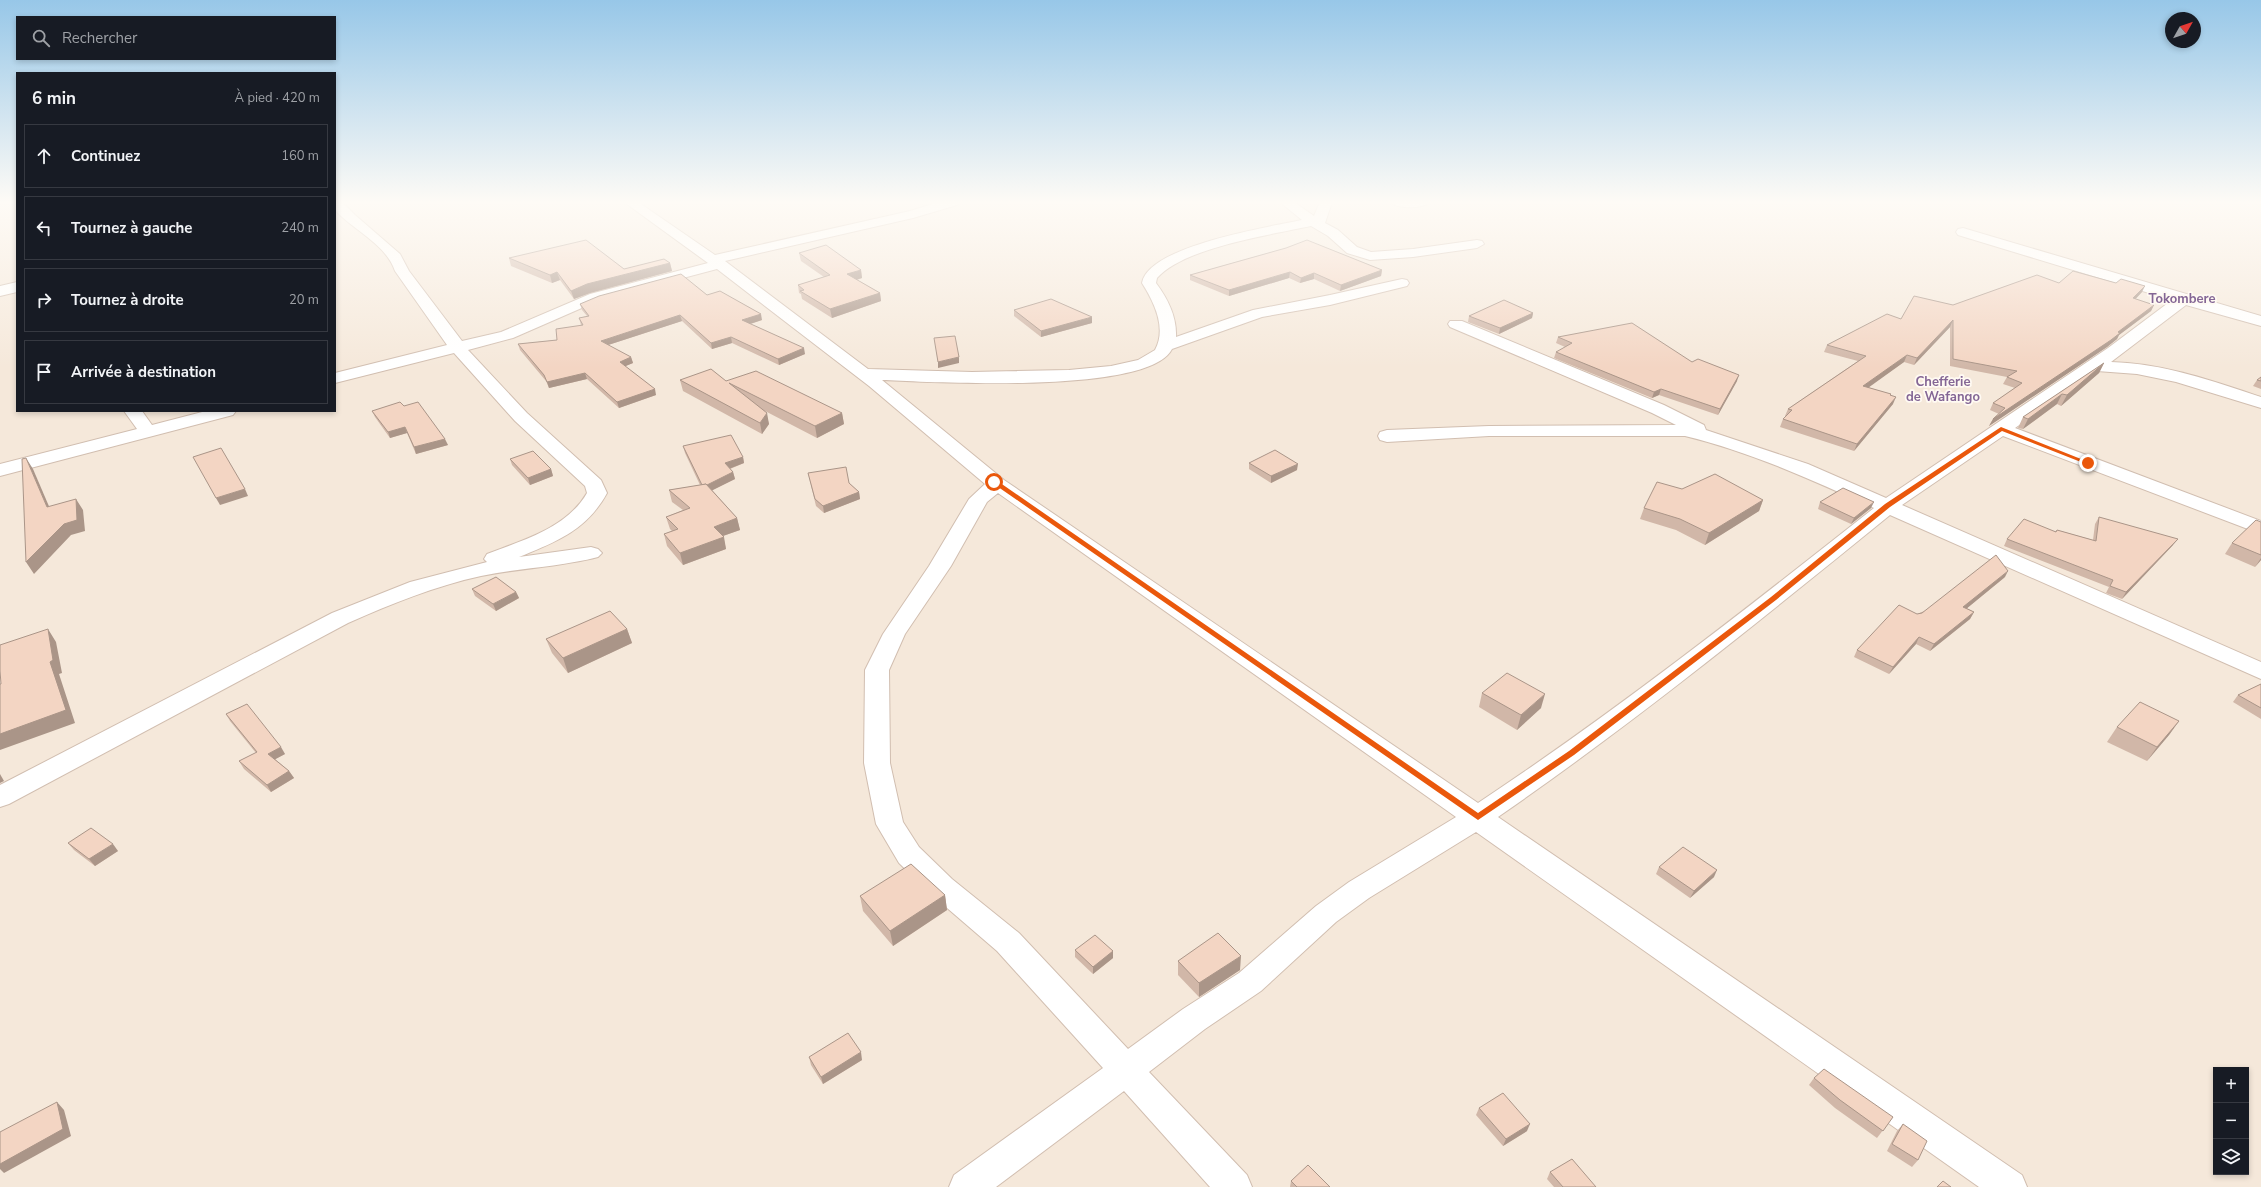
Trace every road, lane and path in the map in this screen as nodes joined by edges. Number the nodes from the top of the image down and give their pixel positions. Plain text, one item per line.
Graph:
1 (394, 257) edge
2 (710, 257) edge
3 (736, 257) edge
4 (1178, 257) edge
5 (2047, 257) edge
6 (717, 262) junction
7 (1402, 283) dead end
8 (16, 287) edge
9 (0, 291) edge
10 (2184, 299) junction
11 (2261, 321) edge
12 (1456, 324) dead end
13 (1166, 346) junction
14 (458, 348) junction
15 (2094, 366) junction
16 (864, 374) junction
17 (336, 378) edge
18 (2261, 403) edge
19 (134, 412) edge
20 (223, 412) edge
21 (2001, 429) junction
22 (148, 432) junction
23 (1387, 436) dead end
24 (1715, 438) junction
25 (0, 470) edge
26 (995, 483) junction
27 (1888, 506) junction
28 (2261, 528) edge
29 (591, 553) dead end
30 (464, 574) junction
31 (2261, 672) edge
32 (0, 797) edge
33 (1478, 817) junction
34 (1126, 1070) junction
35 (967, 1187) edge
36 (1234, 1187) edge
37 (2009, 1187) edge

1 - 14 street
2 - 6 street
3 - 6 street
4 - 13 street
5 - 10 street
6 - 14 street
6 - 16 street
7 - 13 street
8 - 9 street
10 - 11 street
10 - 15 street
12 - 24 street
13 - 16 street
14 - 17 street
14 - 30 street
15 - 18 street
15 - 21 street
16 - 26 street
19 - 22 street
20 - 22 street
21 - 27 street
21 - 28 street
22 - 25 street
23 - 24 street
24 - 27 street
26 - 33 street
26 - 34 street
27 - 31 street
27 - 33 street
29 - 30 street
30 - 32 street
33 - 34 street
33 - 37 street
34 - 35 street
34 - 36 street

